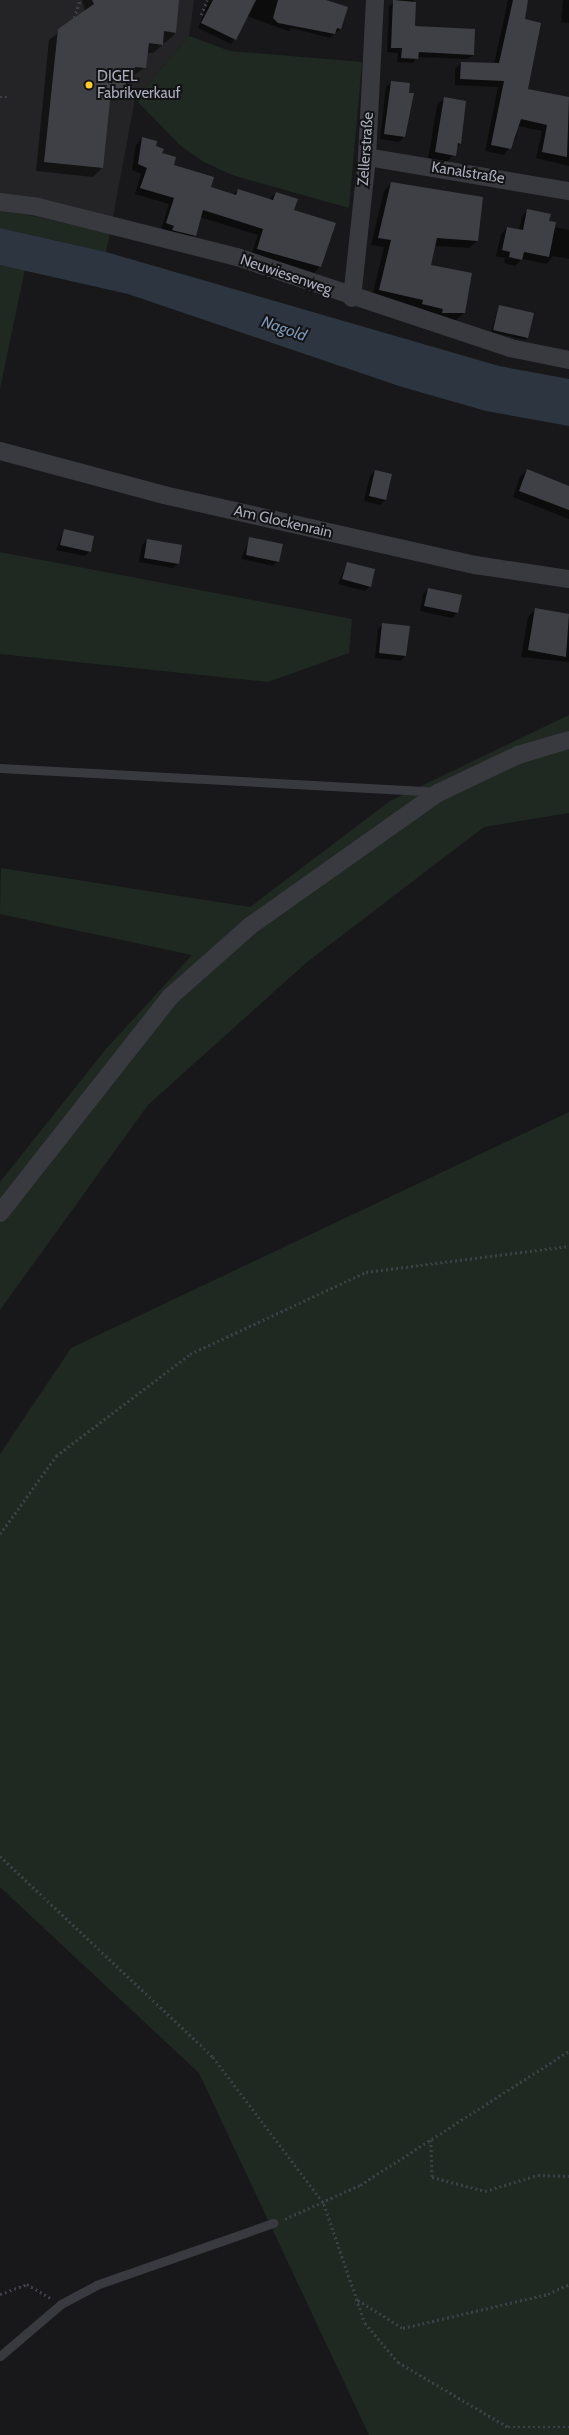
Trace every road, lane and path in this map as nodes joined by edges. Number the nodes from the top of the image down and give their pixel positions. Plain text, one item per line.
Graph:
1 (80, 0) edge
2 (207, 0) edge
3 (375, 0) edge
4 (201, 16) dead end
5 (74, 18) dead end
6 (0, 97) edge
7 (7, 97) dead end
8 (367, 157) junction
9 (448, 170) junction
10 (569, 191) edge
11 (0, 202) edge
12 (439, 212) dead end
13 (352, 298) junction
14 (569, 360) edge
15 (0, 451) edge
16 (569, 579) edge
17 (569, 740) edge
18 (0, 768) edge
19 (438, 793) junction
20 (0, 1213) edge
21 (569, 1246) edge
22 (0, 1534) edge
23 (0, 1856) edge
24 (569, 2051) edge
25 (431, 2140) junction
26 (569, 2176) edge
27 (324, 2204) junction
28 (273, 2223) joint
29 (569, 2284) edge
30 (0, 2294) edge
31 (358, 2300) junction
32 (61, 2304) junction
33 (0, 2356) edge
34 (569, 2428) edge

1 - 5 path
2 - 4 path
3 - 8 street, Zellerstraße
6 - 7 path
8 - 9 street, Kanalstraße
8 - 13 street, Zellerstraße
9 - 10 street, Kanalstraße
9 - 12 path
11 - 13 street, Neuwiesenweg
13 - 14 street, Neuwiesenweg
15 - 16 street, Am Glockenrain
17 - 19 street
18 - 19 lane
19 - 20 street
21 - 22 path
23 - 27 path
24 - 25 path
25 - 26 path
25 - 27 path
27 - 28 path
27 - 31 path
28 - 32 lane
29 - 31 path
30 - 32 path
31 - 34 path
32 - 33 lane

